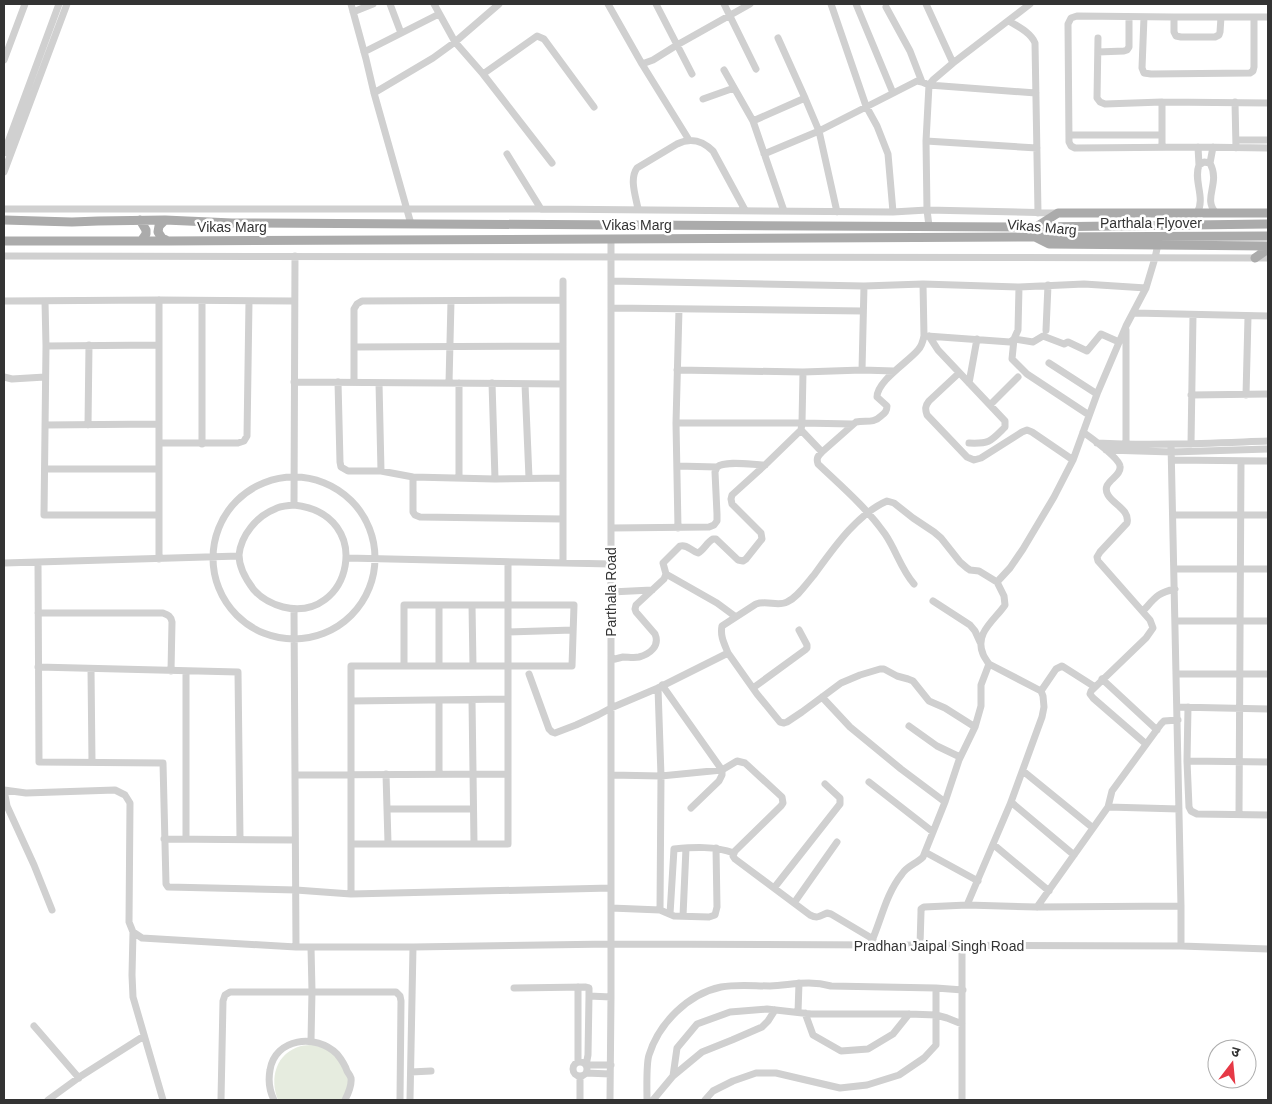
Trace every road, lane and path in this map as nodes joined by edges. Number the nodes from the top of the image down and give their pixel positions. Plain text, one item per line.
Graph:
1 (26, 4) edge
2 (59, 4) edge
3 (67, 4) edge
4 (351, 4) edge
5 (374, 4) edge
6 (390, 4) edge
7 (434, 4) edge
8 (499, 4) edge
9 (608, 4) edge
10 (656, 4) edge
11 (724, 4) edge
12 (750, 4) edge
13 (831, 4) edge
14 (856, 4) edge
15 (926, 4) edge
16 (1030, 4) edge
17 (886, 7) dead end
18 (353, 12) junction
19 (439, 14) junction
20 (729, 15) junction
21 (1221, 16) junction
22 (1129, 17) junction
23 (1144, 17) junction
24 (1174, 17) junction
25 (1254, 17) junction
26 (1268, 17) edge
27 (1009, 21) junction
28 (401, 33) junction
29 (778, 38) dead end
30 (1098, 38) dead end
31 (455, 42) junction
32 (677, 45) junction
33 (364, 52) junction
34 (1098, 52) junction
35 (4, 60) edge
36 (953, 63) junction
37 (642, 64) junction
38 (756, 69) dead end
39 (724, 70) dead end
40 (483, 74) junction
41 (692, 74) dead end
42 (922, 82) junction
43 (929, 85) junction
44 (734, 88) junction
45 (374, 93) junction
46 (893, 93) junction
47 (1036, 94) junction
48 (805, 98) junction
49 (704, 99) dead end
50 (1162, 102) junction
51 (1235, 102) junction
52 (1268, 103) edge
53 (866, 106) junction
54 (594, 107) dead end
55 (753, 120) junction
56 (819, 131) junction
57 (1069, 135) junction
58 (1162, 135) junction
59 (689, 140) junction
60 (1268, 140) edge
61 (926, 141) junction
62 (1236, 144) junction
63 (1162, 147) junction
64 (1198, 147) junction
65 (1213, 147) junction
66 (1037, 148) junction
67 (1268, 148) edge
68 (4, 153) edge
69 (507, 154) dead end
70 (764, 154) junction
71 (552, 163) dead end
72 (1210, 164) junction
73 (1199, 165) junction
74 (4, 172) edge
75 (1199, 208) junction
76 (1213, 208) junction
77 (4, 209) edge
78 (408, 209) junction
79 (541, 209) junction
80 (638, 209) junction
81 (745, 210) junction
82 (927, 210) junction
83 (784, 211) junction
84 (837, 212) junction
85 (893, 212) junction
86 (1038, 212) junction
87 (1058, 212) junction
88 (1268, 213) edge
89 (4, 220) edge
90 (140, 220) junction
91 (165, 220) junction
92 (412, 224) junction
93 (1268, 224) edge
94 (929, 226) junction
95 (1036, 227) junction
96 (1268, 236) edge
97 (1035, 237) junction
98 (611, 239) junction
99 (4, 241) edge
100 (141, 241) junction
101 (168, 241) junction
102 (1158, 244) junction
103 (1268, 247) edge
104 (4, 256) edge
105 (295, 256) junction
106 (611, 257) junction
107 (1155, 258) junction
108 (1255, 258) junction
109 (1268, 258) edge
110 (563, 281) dead end
111 (611, 282) junction
112 (922, 284) junction
113 (1048, 285) junction
114 (864, 286) junction
115 (1019, 287) junction
116 (1146, 288) junction
117 (159, 300) junction
118 (563, 300) junction
119 (4, 301) edge
120 (45, 301) junction
121 (202, 301) junction
122 (249, 301) junction
123 (294, 301) junction
124 (451, 301) junction
125 (611, 308) junction
126 (679, 309) junction
127 (864, 311) junction
128 (1134, 313) junction
129 (1193, 315) junction
130 (1268, 316) edge
131 (1248, 317) junction
132 (1126, 326) junction
133 (1046, 330) dead end
134 (926, 336) junction
135 (976, 339) junction
136 (1014, 339) junction
137 (1119, 342) junction
138 (89, 345) junction
139 (159, 345) junction
140 (46, 346) junction
141 (563, 346) junction
142 (354, 347) junction
143 (450, 347) junction
144 (1049, 363) dead end
145 (678, 370) junction
146 (862, 370) junction
147 (894, 371) junction
148 (803, 372) junction
149 (959, 373) junction
150 (4, 377) edge
151 (45, 377) junction
152 (1018, 377) dead end
153 (294, 382) junction
154 (338, 382) junction
155 (354, 382) junction
156 (379, 383) junction
157 (449, 383) junction
158 (459, 383) junction
159 (492, 383) junction
160 (969, 383) junction
161 (525, 384) junction
162 (563, 384) junction
163 (1097, 394) junction
164 (1246, 394) junction
165 (1268, 394) edge
166 (1191, 395) junction
167 (990, 405) junction
168 (1089, 415) junction
169 (676, 423) junction
170 (159, 424) junction
171 (852, 424) junction
172 (45, 425) junction
173 (88, 425) junction
174 (802, 426) junction
175 (1083, 432) junction
176 (1268, 441) edge
177 (159, 443) junction
178 (969, 443) dead end
179 (1097, 443) junction
180 (202, 444) junction
181 (1126, 444) junction
182 (1171, 444) junction
183 (1191, 444) junction
184 (1268, 449) edge
185 (1106, 450) junction
186 (822, 452) junction
187 (1172, 452) junction
188 (1073, 460) junction
189 (1172, 460) junction
190 (1241, 460) junction
191 (1268, 461) edge
192 (765, 465) junction
193 (677, 466) junction
194 (717, 466) junction
195 (45, 469) junction
196 (159, 469) junction
197 (380, 471) junction
198 (294, 477) junction
199 (413, 477) junction
200 (459, 478) junction
201 (529, 478) junction
202 (563, 478) junction
203 (495, 479) junction
204 (732, 494) junction
205 (294, 505) junction
206 (717, 508) junction
207 (868, 512) junction
208 (159, 514) junction
209 (1174, 515) junction
210 (1240, 515) junction
211 (1268, 515) edge
212 (563, 519) junction
213 (713, 526) junction
214 (611, 528) junction
215 (678, 528) junction
216 (713, 539) junction
217 (239, 556) junction
218 (211, 557) junction
219 (346, 558) junction
220 (159, 559) junction
221 (376, 559) junction
222 (38, 562) junction
223 (508, 562) junction
224 (4, 563) edge
225 (563, 563) junction
226 (611, 564) junction
227 (1175, 569) junction
228 (1240, 569) junction
229 (1268, 569) edge
230 (666, 574) junction
231 (997, 582) junction
232 (914, 584) dead end
233 (1175, 589) junction
234 (652, 590) junction
235 (611, 592) junction
236 (933, 601) dead end
237 (439, 605) junction
238 (472, 605) junction
239 (508, 605) junction
240 (294, 609) junction
241 (1142, 612) junction
242 (38, 613) junction
243 (736, 617) junction
244 (1176, 621) junction
245 (1240, 621) junction
246 (1268, 621) edge
247 (573, 630) junction
248 (798, 630) dead end
249 (508, 632) junction
250 (294, 640) junction
251 (980, 642) junction
252 (728, 652) junction
253 (611, 660) junction
254 (989, 664) junction
255 (404, 666) junction
256 (439, 666) junction
257 (473, 666) junction
258 (508, 666) junction
259 (38, 668) junction
260 (90, 669) junction
261 (171, 670) junction
262 (186, 671) junction
263 (1240, 673) junction
264 (529, 674) dead end
265 (1177, 674) junction
266 (1268, 674) edge
267 (1102, 679) junction
268 (660, 687) junction
269 (1095, 687) junction
270 (753, 688) junction
271 (1041, 691) junction
272 (822, 697) junction
273 (508, 699) junction
274 (439, 700) junction
275 (472, 700) junction
276 (352, 701) junction
277 (1177, 707) junction
278 (611, 708) junction
279 (1188, 708) junction
280 (1240, 708) junction
281 (1268, 709) edge
282 (1178, 720) junction
283 (909, 726) dead end
284 (975, 727) junction
285 (1157, 730) junction
286 (1146, 744) junction
287 (960, 757) junction
288 (1187, 761) junction
289 (1240, 761) junction
290 (92, 762) junction
291 (1268, 762) edge
292 (722, 770) junction
293 (1023, 771) junction
294 (351, 774) junction
295 (386, 774) junction
296 (439, 774) junction
297 (472, 774) junction
298 (508, 774) junction
299 (295, 775) junction
300 (611, 775) junction
301 (661, 776) junction
302 (869, 782) dead end
303 (825, 784) dead end
304 (4, 790) edge
305 (945, 802) junction
306 (1011, 802) junction
307 (1108, 807) junction
308 (473, 808) junction
309 (691, 808) dead end
310 (387, 809) junction
311 (1179, 809) junction
312 (1239, 814) junction
313 (1268, 815) edge
314 (1094, 828) junction
315 (933, 832) junction
316 (164, 839) junction
317 (186, 839) junction
318 (240, 839) junction
319 (295, 840) junction
320 (837, 842) dead end
321 (474, 843) junction
322 (351, 844) junction
323 (388, 844) junction
324 (994, 845) junction
325 (686, 848) junction
326 (716, 848) junction
327 (925, 852) junction
328 (734, 854) junction
329 (1074, 855) junction
330 (978, 881) junction
331 (611, 888) junction
332 (774, 888) junction
333 (296, 890) junction
334 (1049, 891) junction
335 (351, 894) junction
336 (794, 903) junction
337 (967, 905) junction
338 (1181, 906) junction
339 (1038, 907) junction
340 (611, 908) junction
341 (52, 910) dead end
342 (660, 910) junction
343 (670, 914) junction
344 (683, 916) junction
345 (133, 932) junction
346 (872, 942) junction
347 (611, 944) junction
348 (920, 946) junction
349 (962, 946) junction
350 (1181, 946) junction
351 (296, 947) junction
352 (311, 947) junction
353 (413, 948) junction
354 (1268, 949) edge
355 (799, 983) junction
356 (578, 987) junction
357 (514, 988) dead end
358 (936, 988) junction
359 (962, 990) junction
360 (312, 991) junction
361 (590, 996) junction
362 (611, 997) junction
363 (775, 1010) junction
364 (801, 1013) junction
365 (909, 1014) junction
366 (936, 1015) junction
367 (962, 1024) junction
368 (34, 1026) dead end
369 (144, 1036) junction
370 (311, 1041) junction
371 (578, 1062) junction
372 (586, 1065) junction
373 (611, 1065) junction
374 (411, 1072) junction
375 (430, 1072) dead end
376 (610, 1074) junction
377 (583, 1075) junction
378 (673, 1076) junction
379 (79, 1078) junction
380 (48, 1100) edge
381 (163, 1100) edge
382 (221, 1100) edge
383 (274, 1100) edge
384 (345, 1100) edge
385 (400, 1100) edge
386 (410, 1100) edge
387 (580, 1100) edge
388 (610, 1100) edge
389 (647, 1100) edge
390 (653, 1100) edge
391 (705, 1100) edge
392 (962, 1100) edge

1 - 35 street
2 - 68 street
3 - 74 street
4 - 18 street
5 - 18 street
6 - 28 street
7 - 19 street
8 - 31 street
9 - 37 street
10 - 32 street
11 - 20 street
12 - 20 street
13 - 53 street
14 - 46 street
15 - 36 street
16 - 27 street
17 - 42 street
18 - 33 street
19 - 28 street
19 - 31 street
20 - 32 street
20 - 38 street
21 - 24 street
21 - 24 street
21 - 25 street
22 - 23 street
22 - 34 street
22 - 57 street
23 - 24 street
23 - 25 street
25 - 26 street
27 - 36 street
27 - 47 street
28 - 33 street
29 - 48 street
30 - 34 street
31 - 40 street
31 - 45 street
32 - 37 street
32 - 41 street
33 - 45 street
34 - 50 street
36 - 43 street
37 - 59 street
39 - 44 street
40 - 54 street
40 - 71 street
42 - 43 street
42 - 46 street
43 - 47 street
43 - 61 street
44 - 49 street
44 - 55 street
45 - 78 street
46 - 53 street
47 - 66 street
48 - 55 street
48 - 56 street
50 - 51 street
50 - 58 street
51 - 52 street
51 - 62 street
53 - 56 street
53 - 85 street
55 - 70 street
56 - 70 street
56 - 84 street
57 - 58 street
57 - 63 street
58 - 63 street
59 - 80 street
59 - 81 street
60 - 62 street
61 - 66 street
61 - 82 street
62 - 65 street
62 - 67 street
63 - 64 street
64 - 65 street
64 - 73 street
65 - 72 street
66 - 86 street
69 - 79 street
70 - 83 street
72 - 73 street
72 - 76 street
73 - 75 street
75 - 76 main road
75 - 76 street
75 - 87 main road
76 - 88 main road
77 - 78 street
78 - 79 street
78 - 92 street
79 - 80 street
80 - 81 street
81 - 83 street
82 - 85 street
82 - 86 street
82 - 94 street
83 - 84 street
84 - 85 street
86 - 87 street
87 - 95 main road
89 - 90 main road, Vikas Marg
90 - 91 main road, Vikas Marg
90 - 100 main road
91 - 92 main road, Vikas Marg
91 - 101 main road
92 - 94 main road, Vikas Marg
93 - 95 main road, Parthala Flyover
94 - 95 main road, Vikas Marg
96 - 97 main road, Parthala Flyover
97 - 98 main road, Vikas Marg
97 - 102 main road, Vikas Marg
98 - 101 main road, Vikas Marg
98 - 106 street, Parthala Road
99 - 100 main road, Vikas Marg
100 - 101 main road, Vikas Marg
102 - 103 main road, Vikas Marg
102 - 107 street
103 - 108 main road
104 - 105 street
105 - 106 street
105 - 123 street
106 - 107 street
106 - 111 street, Parthala Road
107 - 108 street
107 - 116 street
108 - 109 street
110 - 118 street
111 - 114 street
111 - 125 street, Parthala Road
112 - 114 street
112 - 115 street
112 - 134 street
113 - 115 street
113 - 116 street
113 - 133 street
114 - 127 street
115 - 136 street
116 - 128 street
117 - 120 street
117 - 121 street
117 - 139 street
118 - 124 street
118 - 141 street
119 - 120 street
120 - 140 street
121 - 122 street
121 - 180 street
122 - 123 street
122 - 180 street
123 - 153 street
124 - 142 street
124 - 143 street
125 - 126 street
125 - 214 street, Parthala Road
126 - 127 street
126 - 145 street
127 - 146 street
128 - 129 street
128 - 132 street
129 - 131 street
129 - 166 street
130 - 131 street
131 - 164 street
132 - 137 street
132 - 181 street
134 - 135 street
134 - 147 street
134 - 149 street
135 - 136 street
135 - 160 street
136 - 137 street
136 - 168 street
137 - 163 street
138 - 139 street
138 - 140 street
138 - 173 street
139 - 170 street
140 - 151 street
141 - 143 street
141 - 162 street
142 - 143 street
142 - 155 street
143 - 157 street
144 - 163 street
145 - 148 street
145 - 169 street
146 - 147 street
146 - 148 street
147 - 171 street
148 - 174 street
149 - 160 street
149 - 188 street
150 - 151 street
151 - 172 street
152 - 167 street
153 - 154 street
153 - 198 street
154 - 155 street
154 - 197 street
155 - 156 street
156 - 157 street
156 - 197 street
157 - 158 street
158 - 159 street
158 - 200 street
159 - 161 street
159 - 203 street
160 - 167 street
161 - 162 street
161 - 201 street
162 - 202 street
163 - 168 street
164 - 165 street
164 - 166 street
166 - 183 street
167 - 178 street
168 - 175 street
169 - 174 street
169 - 193 street
170 - 173 street
170 - 177 street
171 - 174 street
171 - 186 street
172 - 173 street
172 - 195 street
174 - 186 street
174 - 192 street
175 - 179 street
175 - 188 street
176 - 183 street
177 - 180 street
177 - 196 street
179 - 181 street
179 - 185 street
181 - 182 street
182 - 183 street
182 - 187 street
184 - 187 street
185 - 187 street
185 - 241 street
186 - 207 street
187 - 189 street
188 - 231 street
189 - 190 street
189 - 209 street
190 - 191 street
190 - 210 street
192 - 194 street
192 - 204 street
193 - 194 street
193 - 215 street
194 - 206 street
195 - 196 street
195 - 208 street
196 - 208 street
197 - 199 street
198 - 205 street
198 - 218 street
198 - 221 street
199 - 200 street
199 - 212 street
200 - 203 street
201 - 202 street
201 - 203 street
202 - 212 street
204 - 206 street
204 - 216 street
205 - 217 street
205 - 219 street
206 - 213 street
207 - 231 street
207 - 232 street
207 - 243 street
208 - 220 street
209 - 210 street
209 - 227 street
210 - 211 street
210 - 228 street
212 - 225 street
213 - 215 street
213 - 216 street
214 - 215 street
214 - 226 street, Parthala Road
216 - 230 street
217 - 218 street
217 - 240 street
218 - 220 street
218 - 250 street
219 - 221 street
219 - 240 street
220 - 222 street
221 - 223 street
221 - 250 street
222 - 224 street
222 - 242 street
223 - 225 street
223 - 239 street
225 - 226 street
226 - 235 street, Parthala Road
227 - 228 street
227 - 233 street
228 - 229 street
228 - 245 street
230 - 234 street
230 - 243 street
231 - 251 street
233 - 241 street
233 - 244 street
234 - 235 street
234 - 253 street
235 - 253 street, Parthala Road
236 - 251 street
237 - 238 street
237 - 255 street
237 - 256 street
238 - 239 street
238 - 257 street
239 - 247 street
239 - 249 street
240 - 250 street
241 - 267 street
242 - 259 street
242 - 261 street
243 - 252 street
244 - 245 street
244 - 265 street
245 - 246 street
245 - 263 street
247 - 249 street
247 - 258 street
248 - 270 street
249 - 258 street
250 - 299 street
251 - 254 street
252 - 268 street
252 - 270 street
253 - 278 street, Parthala Road
254 - 271 street
254 - 284 street
255 - 256 street
255 - 276 street
256 - 257 street
257 - 258 street
258 - 273 street
259 - 260 street
259 - 290 street
260 - 261 street
260 - 290 street
261 - 262 street
262 - 317 street
262 - 318 street
263 - 265 street
263 - 266 street
263 - 280 street
264 - 278 street
265 - 277 street
267 - 269 street
267 - 285 street
268 - 278 street
268 - 292 street
268 - 301 street
269 - 271 street
269 - 286 street
270 - 272 street
271 - 293 street
272 - 284 street
272 - 305 street
273 - 275 street
273 - 298 street
274 - 275 street
274 - 276 street
274 - 296 street
275 - 297 street
276 - 294 street
277 - 279 street
277 - 282 street
278 - 300 street, Parthala Road
279 - 280 street
279 - 288 street
280 - 281 street
280 - 289 street
282 - 285 street
282 - 311 street
283 - 287 street
284 - 287 street
285 - 286 street
286 - 307 street
287 - 305 street
288 - 289 street
288 - 312 street
289 - 291 street
289 - 312 street
290 - 316 street
292 - 301 street
292 - 309 street
292 - 328 street
293 - 306 street
293 - 314 street
294 - 295 street
294 - 299 street
294 - 322 street
295 - 296 street
295 - 310 street
296 - 297 street
297 - 298 street
297 - 308 street
298 - 321 street
299 - 319 street
300 - 301 street
300 - 331 street, Parthala Road
301 - 342 street
302 - 315 street
303 - 332 street
304 - 341 street
304 - 345 street
305 - 315 street
306 - 324 street
306 - 329 street
307 - 311 street
307 - 314 street
308 - 310 street
308 - 321 street
310 - 323 street
311 - 338 street
312 - 313 street
314 - 329 street
315 - 327 street
316 - 317 street
316 - 333 street
317 - 318 street
318 - 319 street
319 - 333 street
320 - 336 street
321 - 323 street
322 - 323 street
322 - 335 street
324 - 330 street
324 - 334 street
325 - 326 street
325 - 343 street
325 - 344 street
326 - 328 street
326 - 344 street
327 - 330 street
327 - 346 street
328 - 332 street
329 - 334 street
330 - 337 street
331 - 335 street
331 - 340 street, Parthala Road
332 - 336 street
333 - 335 street
333 - 351 street
334 - 339 street
336 - 346 street
337 - 339 street
337 - 348 street
338 - 339 street
338 - 350 street
340 - 342 street
340 - 347 street, Parthala Road
342 - 343 street
343 - 344 street
345 - 351 street, Pradhan Jaipal Singh Road
345 - 369 street
346 - 347 street, Pradhan Jaipal Singh Road
346 - 348 street, Pradhan Jaipal Singh Road
347 - 353 street, Pradhan Jaipal Singh Road
347 - 362 street, Parthala Road
348 - 349 street, Pradhan Jaipal Singh Road
349 - 350 street, Pradhan Jaipal Singh Road
349 - 359 street
350 - 354 street, Pradhan Jaipal Singh Road
351 - 352 street, Pradhan Jaipal Singh Road
352 - 353 street, Pradhan Jaipal Singh Road
352 - 360 street
353 - 374 street
355 - 358 street
355 - 364 street
355 - 389 street
356 - 357 street
356 - 361 street
356 - 371 street
358 - 359 street
358 - 366 street
359 - 367 street
360 - 370 street
360 - 382 street
360 - 385 street
361 - 362 street
361 - 372 street
362 - 373 street, Parthala Road
363 - 364 street
363 - 378 street
363 - 378 street
364 - 365 street
364 - 365 street
365 - 366 street
366 - 367 street
366 - 391 street
367 - 392 street
368 - 379 street
369 - 379 street
369 - 381 street
370 - 383 street
370 - 384 street
371 - 372 street
371 - 377 street
372 - 373 street
372 - 377 street
373 - 376 street, Parthala Road
374 - 375 street
374 - 386 street
376 - 377 street
376 - 388 street, Parthala Road
377 - 387 street
378 - 390 street
379 - 380 street

